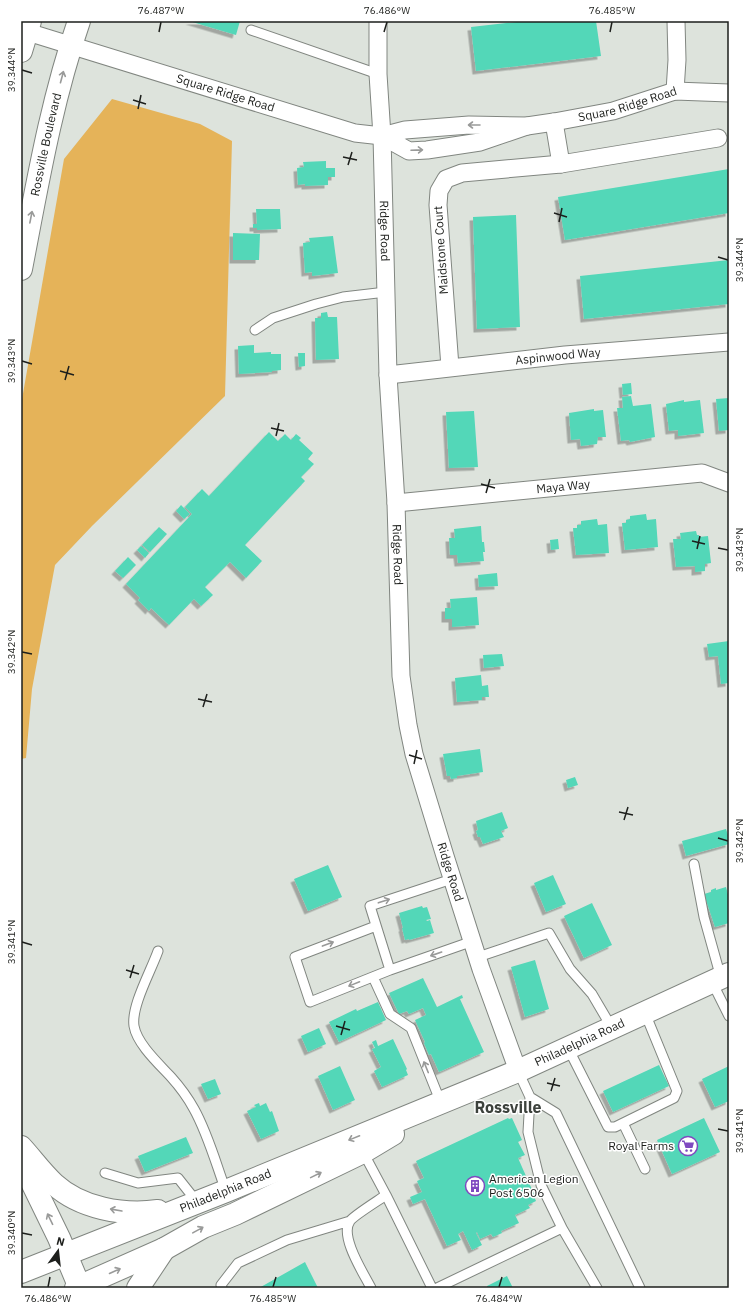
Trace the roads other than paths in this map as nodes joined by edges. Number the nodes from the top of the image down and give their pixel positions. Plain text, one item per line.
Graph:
1 (79, 21) edge
2 (378, 21) edge
3 (676, 21) edge
4 (251, 30) dead end
5 (25, 33) edge
6 (71, 45) junction
7 (378, 74) junction
8 (675, 91) junction
9 (729, 93) edge
10 (554, 122) junction
11 (382, 136) junction
12 (718, 138) dead end
13 (561, 164) junction
14 (21, 269) edge
15 (386, 292) junction
16 (256, 330) dead end
17 (729, 342) edge
18 (450, 367) junction
19 (388, 375) junction
20 (729, 483) edge
21 (396, 503) junction
22 (694, 864) dead end
23 (452, 879) junction
24 (376, 926) junction
25 (475, 949) junction
26 (158, 951) dead end
27 (390, 970) junction
28 (373, 977) junction
29 (721, 978) edge
30 (645, 1013) junction
31 (729, 1016) edge
32 (612, 1028) junction
33 (568, 1048) junction
34 (518, 1071) junction
35 (530, 1097) junction
36 (435, 1105) junction
37 (623, 1123) junction
38 (21, 1147) edge
39 (362, 1152) junction
40 (21, 1160) edge
41 (645, 1169) dead end
42 (105, 1173) dead end
43 (226, 1191) junction
44 (386, 1195) junction
45 (190, 1205) junction
46 (350, 1221) junction
47 (562, 1228) junction
48 (164, 1249) junction
49 (66, 1254) junction
50 (24, 1275) edge
51 (220, 1287) edge
52 (79, 1288) edge
53 (138, 1288) edge
54 (371, 1288) edge
55 (432, 1288) edge
56 (437, 1288) edge
57 (597, 1288) edge
58 (640, 1288) edge

1 - 6 main road, Rossville Boulevard
2 - 7 street, Ridge Road
3 - 8 street
4 - 7 lane
5 - 6 street, Square Ridge Road
6 - 11 street, Square Ridge Road
14 -> 6 main road, Rossville Boulevard
7 - 11 street, Ridge Road
8 - 9 street, Square Ridge Road
8 - 10 street, Square Ridge Road
10 - 11 street, Square Ridge Road
10 - 13 street
11 - 15 street, Ridge Road
12 - 13 street, Maidstone Court
13 - 18 street, Maidstone Court
15 - 16 lane
15 - 19 street, Ridge Road
17 - 18 street, Aspinwood Way
18 - 19 street, Aspinwood Way
19 - 21 street, Ridge Road
20 - 21 street, Maya Way
21 - 23 street, Ridge Road
22 - 29 lane
24 -> 23 lane
23 - 25 street, Ridge Road
24 - 27 lane
28 -> 24 lane
25 -> 27 lane
25 - 32 lane
25 - 34 street, Ridge Road
26 - 43 lane
27 - 28 lane
36 -> 28 lane
29 - 30 main road, Philadelphia Road
29 - 31 lane
30 - 32 main road, Philadelphia Road
30 - 37 lane
32 - 33 main road, Philadelphia Road
33 - 34 main road, Philadelphia Road
33 - 37 lane
34 - 35 lane
34 - 36 main road, Philadelphia Road
35 - 47 lane
35 - 58 lane
36 - 39 main road, Philadelphia Road
36 -> 43 main road, Philadelphia Road
37 - 41 lane
45 -> 38 main road
39 - 44 lane
48 -> 39 main road, Philadelphia Road
49 -> 40 main road
42 - 45 lane
43 - 45 main road, Philadelphia Road
44 - 46 lane
44 - 55 lane
45 - 49 main road, Philadelphia Road
46 - 51 lane
46 - 54 lane
47 - 56 lane
47 - 57 lane
52 -> 48 main road, Philadelphia Road
48 - 53 main road
49 - 50 main road, Philadelphia Road
49 - 52 main road

